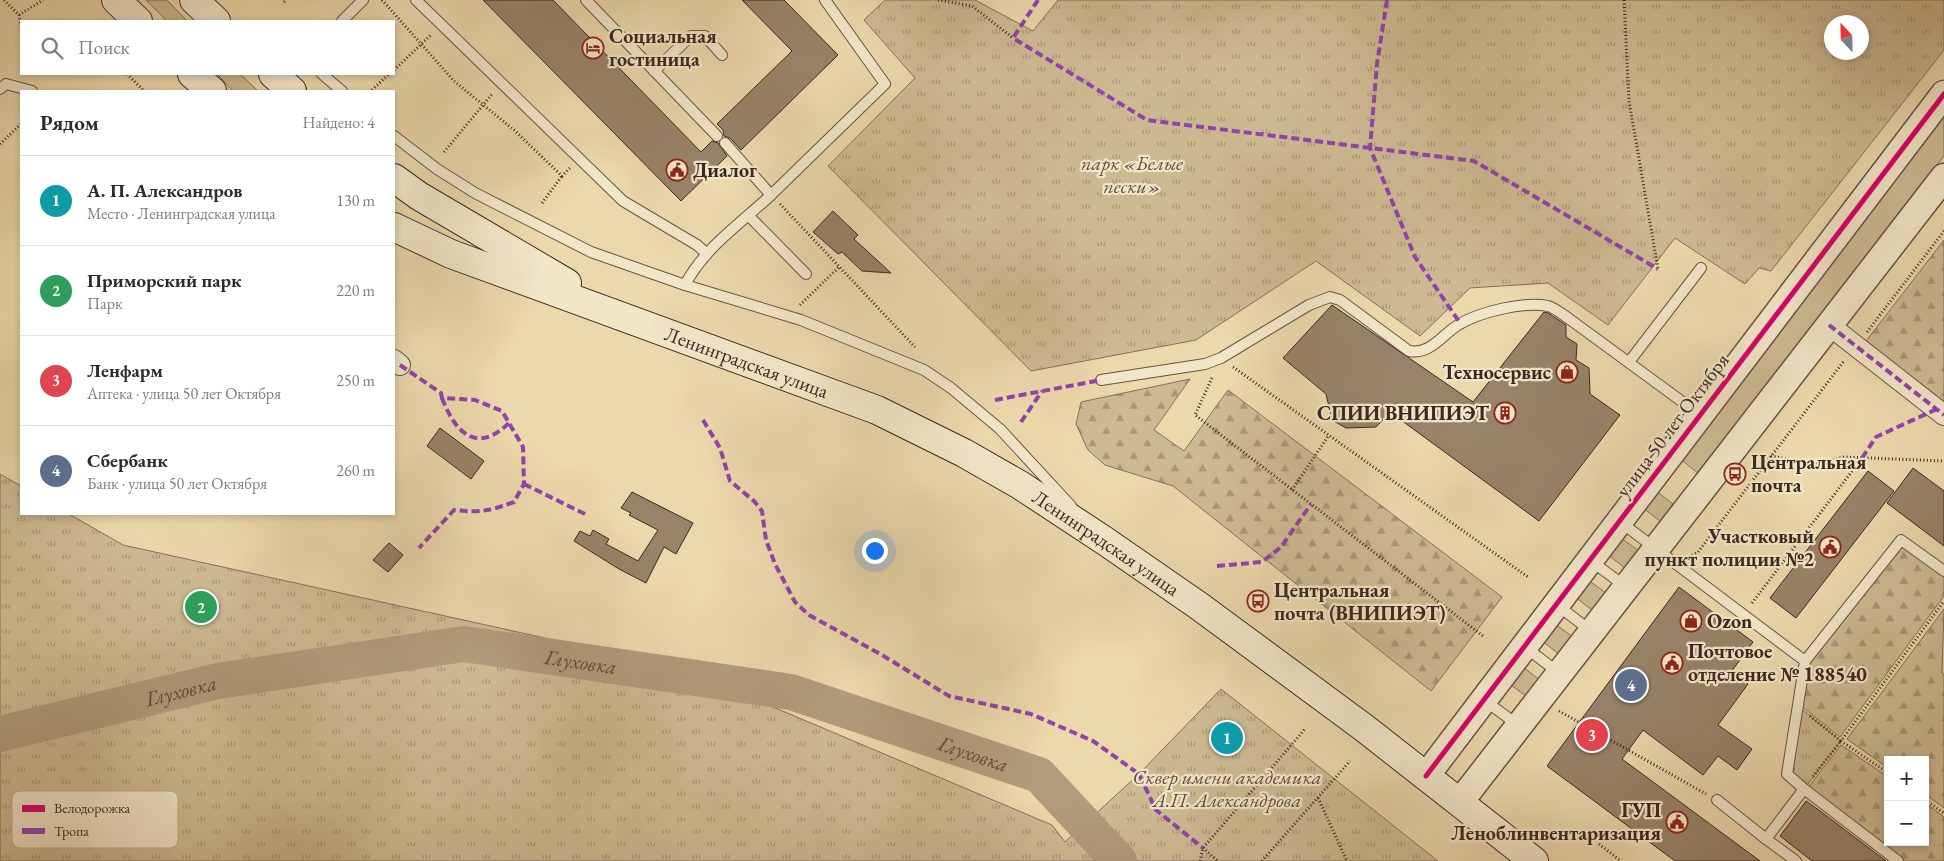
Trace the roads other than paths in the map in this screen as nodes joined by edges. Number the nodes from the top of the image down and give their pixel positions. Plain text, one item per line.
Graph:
1 (116, 0) edge
2 (194, 0) edge
3 (363, 0) edge
4 (416, 0) edge
5 (586, 0) edge
6 (825, 0) edge
7 (137, 20) edge
8 (215, 20) edge
9 (343, 20) edge
10 (722, 54) dead end
11 (654, 71) junction
12 (193, 75) edge
13 (274, 75) edge
14 (323, 75) edge
15 (2, 83) edge
16 (28, 90) edge
17 (211, 90) edge
18 (291, 90) edge
19 (341, 90) edge
20 (1944, 94) edge
21 (717, 136) dead end
22 (395, 137) edge
23 (725, 143) dead end
24 (1944, 178) edge
25 (395, 179) edge
26 (771, 195) junction
27 (749, 216) junction
28 (466, 224) junction
29 (395, 227) edge
30 (706, 253) junction
31 (451, 254) junction
32 (1701, 268) dead end
33 (806, 274) dead end
34 (685, 285) junction
35 (626, 318) junction
36 (1829, 325) junction
37 (1629, 362) junction
38 (1101, 380) dead end
39 (1699, 414) junction
40 (1944, 415) edge
41 (1619, 521) junction
42 (1105, 541) junction
43 (1656, 549) junction
44 (1590, 559) junction
45 (1944, 571) edge
46 (1626, 587) junction
47 (1556, 604) junction
48 (1592, 632) junction
49 (1524, 646) junction
50 (1805, 661) junction
51 (1560, 673) junction
52 (1483, 699) junction
53 (1519, 726) junction
54 (1426, 776) junction
55 (1804, 789) junction
56 (1717, 800) road end
57 (1460, 802) junction
58 (1766, 838) junction
59 (1534, 861) edge
60 (1796, 861) edge
61 (1898, 861) edge

1 - 7 main road
2 - 8 main road
3 - 9 lane
4 - 30 lane
5 - 11 lane
6 - 26 lane
10 - 11 lane
11 - 21 lane
12 - 17 main road
13 - 18 main road
14 - 19 lane
15 - 16 lane
20 - 39 street, улица 50 лет Октября
22 - 34 lane
23 - 26 lane
24 - 36 street
25 - 28 main road, Ленинградская улица
26 - 27 lane
27 - 30 lane
27 - 33 lane
28 - 31 main road
28 - 35 main road, Ленинградская улица
29 - 31 main road, Ленинградская улица
30 - 34 lane
31 - 35 main road, Ленинградская улица
32 - 37 lane
34 - 42 lane
35 - 42 main road, Ленинградская улица
36 - 40 street
36 - 43 street
37 - 38 lane
37 - 39 lane
39 - 41 street, улица 50 лет Октября
41 - 43 lane
41 - 44 street, улица 50 лет Октября
42 - 54 main road, Ленинградская улица
43 - 46 street
43 - 50 lane
44 - 46 lane
44 - 47 street, улица 50 лет Октября
45 - 50 lane
46 - 48 street
47 - 48 lane
47 - 49 street, улица 50 лет Октября
48 - 51 street
49 - 51 lane
49 - 52 street, улица 50 лет Октября
50 - 55 lane
51 - 53 street
52 - 53 lane
52 - 54 street, улица 50 лет Октября
53 - 57 street
54 - 57 main road, Ленинградская улица
55 - 58 lane
55 - 61 lane
56 - 58 lane
57 - 59 main road, Ленинградская улица
58 - 60 lane

